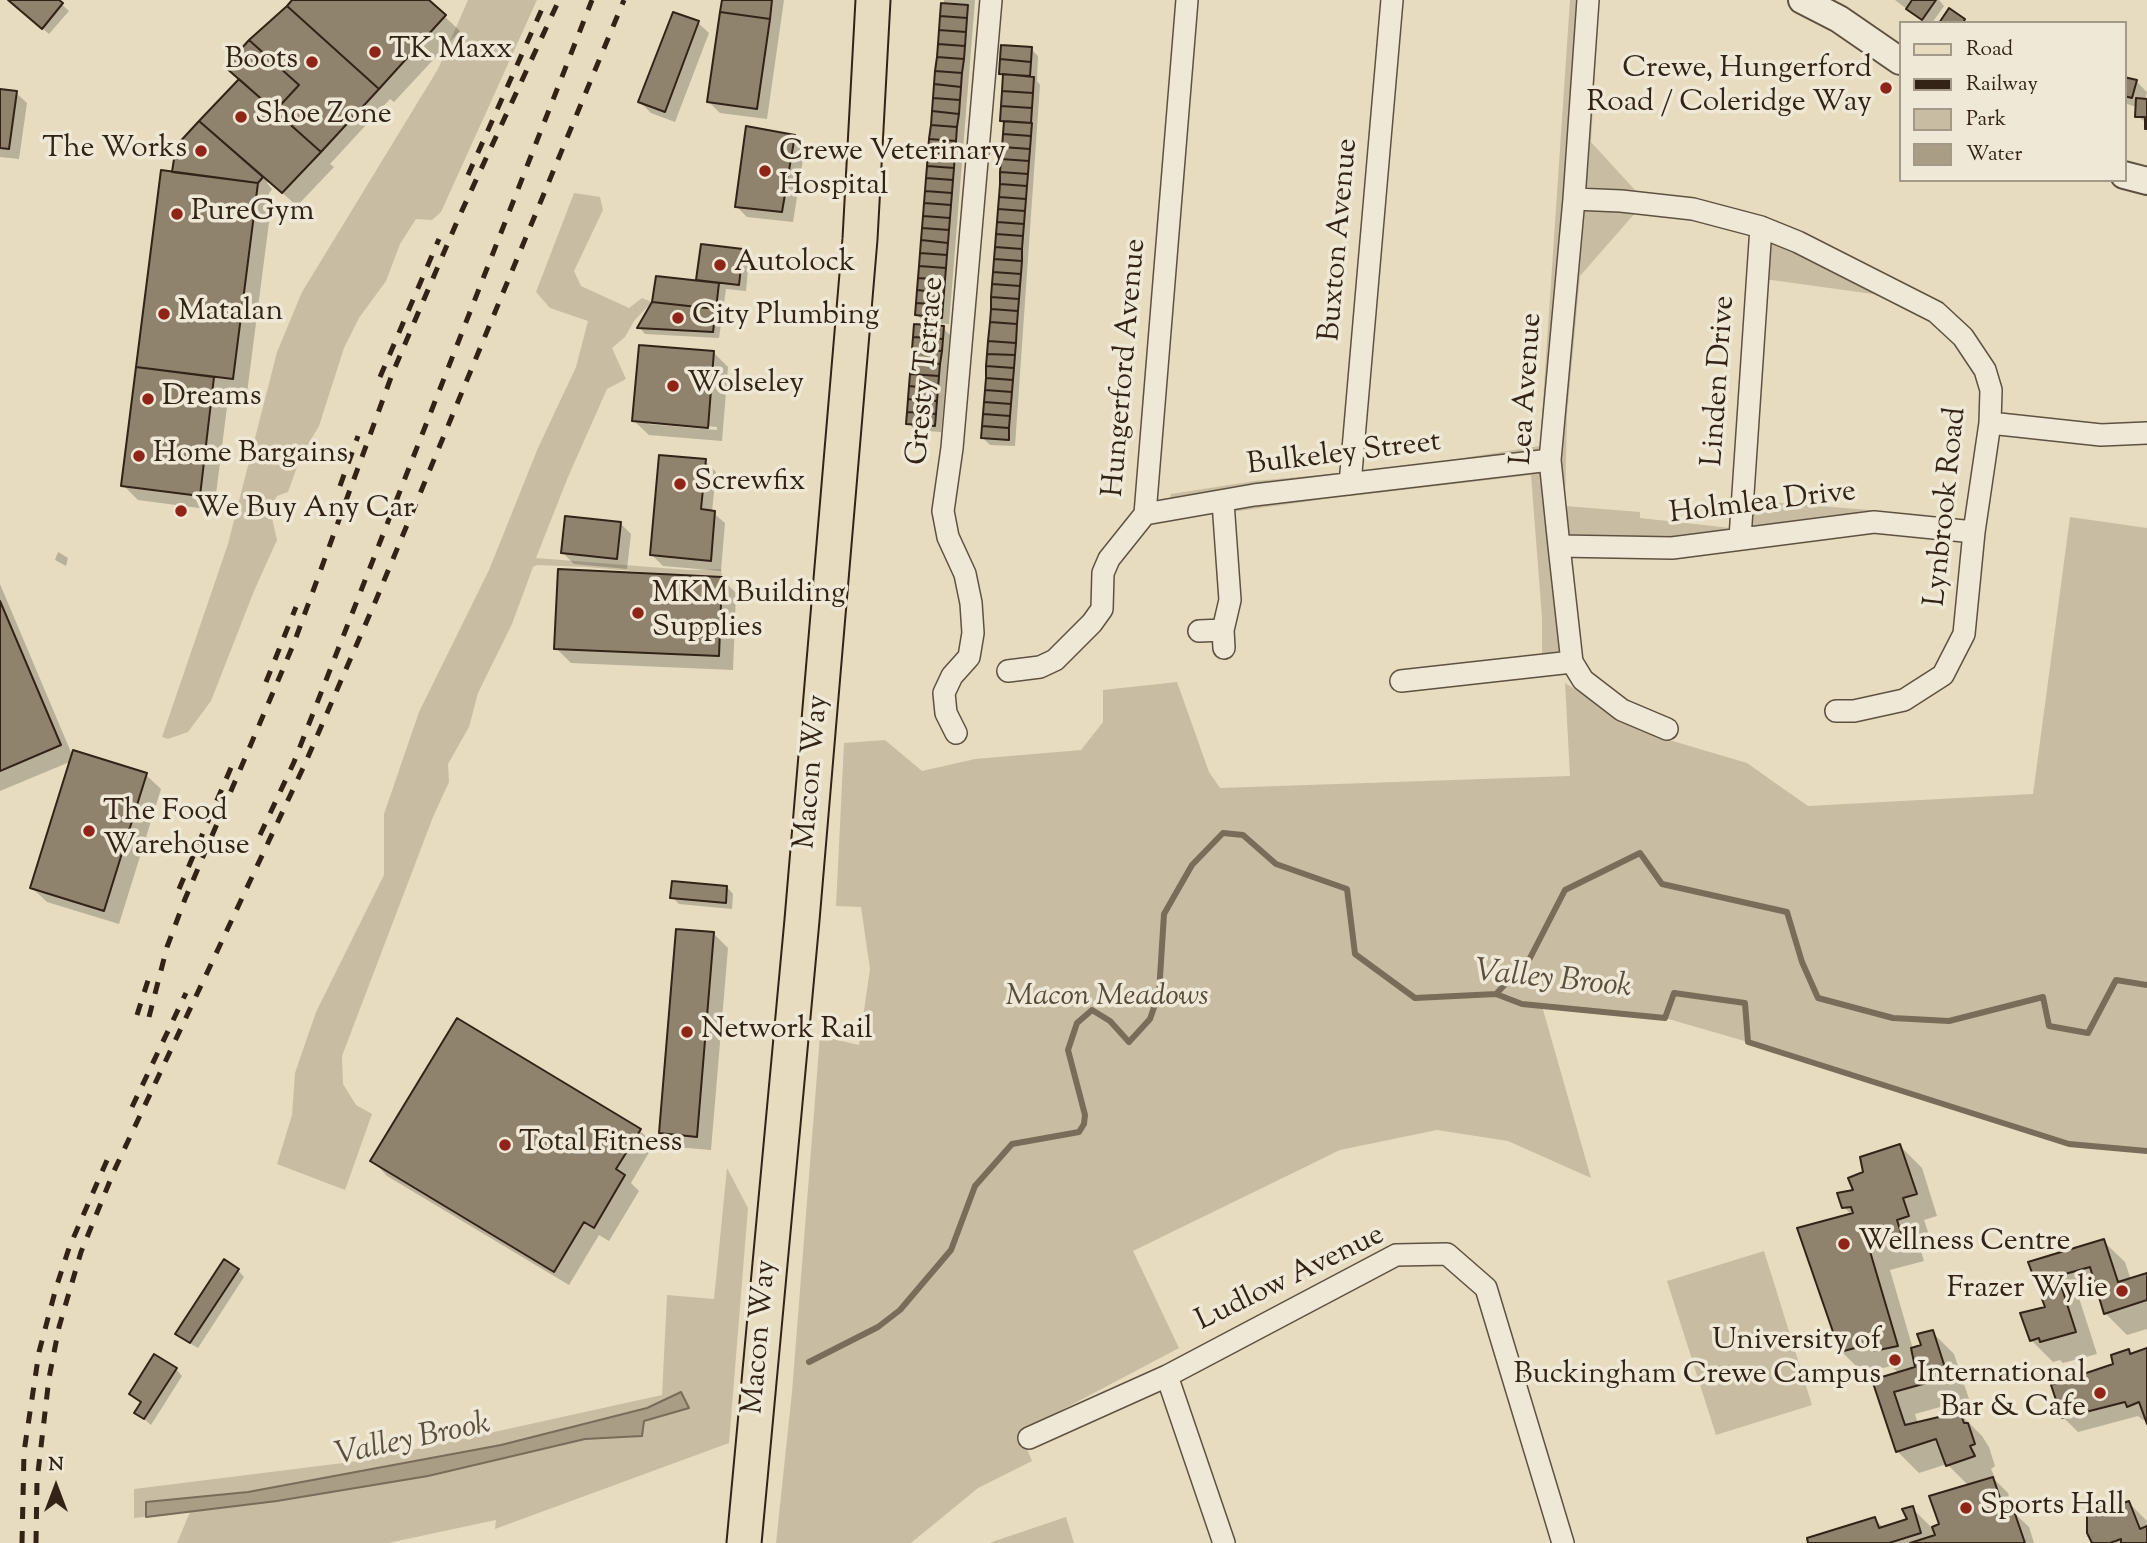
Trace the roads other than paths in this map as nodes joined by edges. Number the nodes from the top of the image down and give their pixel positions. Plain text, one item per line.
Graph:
1 (873, 0) edge
2 (991, 0) edge
3 (1187, 0) edge
4 (1392, 0) edge
5 (1588, 0) edge
6 (1802, 0) edge
7 (1898, 60) edge
8 (2126, 176) edge
9 (2147, 181) edge
10 (1574, 199) junction
11 (1761, 227) junction
12 (1990, 423) junction
13 (2147, 433) edge
14 (1550, 460) junction
15 (1350, 484) junction
16 (1223, 502) junction
17 (1145, 514) junction
18 (1974, 532) junction
19 (1740, 538) junction
20 (1559, 546) junction
21 (1199, 631) dead end
22 (1572, 662) junction
23 (1008, 671) dead end
24 (1401, 681) dead end
25 (1848, 717) dead end
26 (1667, 729) dead end
27 (956, 733) dead end
28 (1167, 1376) junction
29 (1029, 1438) dead end
30 (744, 1543) edge
31 (1224, 1543) edge
32 (1563, 1543) edge

1 - 30 main road, Macon Way
2 - 27 street, Gresty Terrace
3 - 17 street, Hungerford Avenue
4 - 15 street, Buxton Avenue
5 - 10 street, Lea Avenue
6 - 7 street
8 - 9 street
10 - 11 street, Lynbrook Road
10 - 14 street, Lea Avenue
11 - 12 street, Lynbrook Road
11 - 19 street, Linden Drive
12 - 13 street
12 - 18 street, Lynbrook Road
14 - 15 street, Bulkeley Street
14 - 20 street, Lea Avenue
15 - 16 street, Bulkeley Street
16 - 17 street, Bulkeley Street
16 - 21 street
17 - 23 street, Hungerford Avenue
18 - 19 street, Holmlea Drive
18 - 25 street, Lynbrook Road
19 - 20 street, Holmlea Drive
20 - 22 street, Lea Avenue
22 - 24 street
22 - 26 street
28 - 29 street, Ludlow Avenue
28 - 31 street
28 - 32 street, Ludlow Avenue

